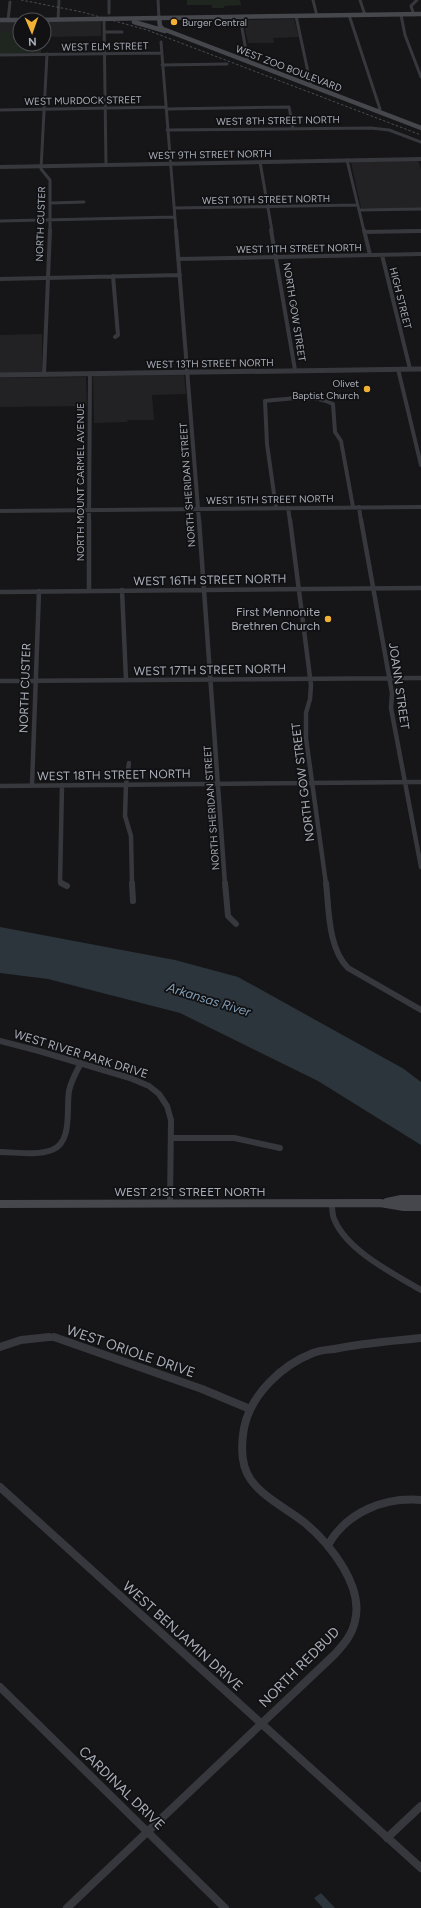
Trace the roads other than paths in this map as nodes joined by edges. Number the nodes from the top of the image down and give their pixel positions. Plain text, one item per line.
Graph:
1 (59, 0) edge
2 (109, 0) edge
3 (158, 0) edge
4 (313, 0) edge
5 (360, 0) edge
6 (417, 0) edge
7 (10, 2) dead end
8 (109, 13) dead end
9 (414, 14) junction
10 (421, 14) edge
11 (365, 15) junction
12 (401, 15) junction
13 (296, 16) junction
14 (317, 16) junction
15 (350, 16) junction
16 (240, 17) junction
17 (160, 18) junction
18 (104, 19) junction
19 (116, 19) junction
20 (0, 20) edge
21 (8, 20) junction
22 (12, 20) edge
23 (52, 20) edge
24 (58, 20) junction
25 (104, 32) junction
26 (122, 32) dead end
27 (172, 33) junction
28 (160, 42) dead end
29 (161, 53) junction
30 (47, 54) junction
31 (104, 54) junction
32 (0, 55) edge
33 (248, 62) junction
34 (227, 64) dead end
35 (162, 65) junction
36 (421, 77) edge
37 (311, 86) junction
38 (105, 108) junction
39 (166, 108) junction
40 (45, 109) junction
41 (0, 110) edge
42 (376, 111) junction
43 (293, 128) junction
44 (421, 128) edge
45 (167, 130) junction
46 (421, 142) edge
47 (421, 159) edge
48 (347, 160) junction
49 (260, 162) junction
50 (170, 164) junction
51 (106, 165) junction
52 (42, 166) junction
53 (0, 167) edge
54 (84, 202) dead end
55 (51, 203) junction
56 (358, 205) junction
57 (268, 206) junction
58 (174, 208) junction
59 (421, 209) edge
60 (359, 210) junction
61 (175, 217) junction
62 (50, 220) junction
63 (0, 221) edge
64 (421, 231) edge
65 (364, 232) junction
66 (421, 254) edge
67 (370, 255) junction
68 (382, 255) junction
69 (276, 257) junction
70 (178, 259) junction
71 (180, 275) junction
72 (113, 276) junction
73 (48, 278) junction
74 (0, 279) edge
75 (115, 337) dead end
76 (421, 368) edge
77 (398, 369) junction
78 (410, 369) junction
79 (295, 370) junction
80 (187, 372) junction
81 (44, 374) junction
82 (90, 374) junction
83 (0, 375) edge
84 (421, 465) edge
85 (353, 507) junction
86 (359, 507) junction
87 (421, 507) edge
88 (276, 508) junction
89 (288, 508) junction
90 (197, 510) junction
91 (0, 511) edge
92 (90, 511) junction
93 (421, 588) edge
94 (374, 589) junction
95 (122, 590) junction
96 (203, 590) junction
97 (300, 590) junction
98 (39, 591) junction
99 (89, 591) junction
100 (0, 592) edge
101 (390, 678) junction
102 (421, 678) edge
103 (310, 679) junction
104 (126, 680) junction
105 (210, 680) junction
106 (0, 681) edge
107 (36, 681) junction
108 (129, 763) dead end
109 (404, 782) junction
110 (421, 782) edge
111 (312, 783) junction
112 (126, 784) junction
113 (218, 784) junction
114 (32, 785) junction
115 (62, 785) junction
116 (0, 786) edge
117 (421, 867) edge
118 (67, 886) dead end
119 (133, 901) dead end
120 (236, 924) dead end
121 (421, 1010) edge
122 (0, 1041) edge
123 (81, 1063) junction
124 (171, 1138) junction
125 (280, 1148) dead end
126 (0, 1152) edge
127 (421, 1199) edge
128 (332, 1203) junction
129 (380, 1203) junction
130 (0, 1204) edge
131 (170, 1204) junction
132 (421, 1207) edge
133 (421, 1290) edge
134 (421, 1338) edge
135 (0, 1347) edge
136 (250, 1409) junction
137 (0, 1487) edge
138 (421, 1500) edge
139 (328, 1545) junction
140 (0, 1687) edge
141 (261, 1724) junction
142 (421, 1806) edge
143 (147, 1832) junction
144 (387, 1838) junction
145 (421, 1868) edge
146 (67, 1908) edge
147 (226, 1908) edge

1 - 24 street
2 - 8 street
3 - 17 street
4 - 14 street
5 - 11 street
6 - 9 street
7 - 21 street
9 - 10 main road
9 - 12 main road
11 - 12 main road
11 - 15 main road
12 - 36 street
13 - 14 main road
13 - 16 main road
13 - 37 street
14 - 15 main road
15 - 42 street
16 - 17 main road
16 - 33 street
17 - 19 main road
17 - 27 main road, WEST ZOO BOULEVARD
18 - 19 main road
18 - 24 main road
18 - 25 street
19 - 27 main road
20 - 21 main road
21 - 22 main road
23 - 24 main road
25 - 26 street
25 - 31 street
27 - 33 main road, WEST ZOO BOULEVARD
28 - 29 street, NORTH SHERIDAN STREET
29 - 31 street, WEST ELM STREET
29 - 35 street, NORTH SHERIDAN STREET
30 - 31 street, WEST ELM STREET
30 - 32 street, WEST ELM STREET
30 - 40 street, NORTH CUSTER
31 - 38 street
33 - 37 main road, WEST ZOO BOULEVARD
34 - 35 street
35 - 39 street, NORTH SHERIDAN STREET
37 - 42 main road, WEST ZOO BOULEVARD
38 - 39 street, WEST MURDOCK STREET
38 - 40 street, WEST MURDOCK STREET
38 - 51 street
39 - 43 street, WEST MURDOCK STREET
39 - 45 street, NORTH SHERIDAN STREET
40 - 41 street, WEST MURDOCK STREET
40 - 52 street, NORTH CUSTER
42 - 44 main road, WEST ZOO BOULEVARD
43 - 45 street, WEST 8TH STREET NORTH
43 - 46 street, WEST 8TH STREET NORTH
45 - 50 street, NORTH SHERIDAN STREET
47 - 48 street, WEST 9TH STREET NORTH
48 - 49 street, WEST 9TH STREET NORTH
48 - 56 street
49 - 50 street, WEST 9TH STREET NORTH
49 - 57 street, NORTH GOW STREET
50 - 51 street, WEST 9TH STREET NORTH
50 - 58 street, NORTH SHERIDAN STREET
51 - 52 street, WEST 9TH STREET NORTH
52 - 53 street, WEST 9TH STREET NORTH
52 - 55 street, NORTH CUSTER
54 - 55 street
55 - 62 street, NORTH CUSTER
56 - 57 street, WEST 10TH STREET NORTH
56 - 60 street
57 - 58 street, WEST 10TH STREET NORTH
57 - 69 street, NORTH GOW STREET
58 - 61 street, NORTH SHERIDAN STREET
59 - 60 street
60 - 65 street
61 - 62 street
61 - 70 street, NORTH SHERIDAN STREET
62 - 63 street
62 - 73 street, NORTH CUSTER
64 - 65 street
65 - 67 street
66 - 68 street, WEST 11TH STREET NORTH
67 - 68 street, WEST 11TH STREET NORTH
67 - 69 street, WEST 11TH STREET NORTH
68 - 78 street, HIGH STREET
69 - 70 street, WEST 11TH STREET NORTH
69 - 79 street, NORTH GOW STREET
70 - 71 street, NORTH SHERIDAN STREET
71 - 72 street
71 - 80 street, NORTH SHERIDAN STREET
72 - 73 street
72 - 75 street
73 - 74 street
73 - 81 street, NORTH CUSTER
76 - 78 street, WEST 13TH STREET NORTH
77 - 78 street, WEST 13TH STREET NORTH
77 - 79 street, WEST 13TH STREET NORTH
77 - 84 street
79 - 80 street, WEST 13TH STREET NORTH
80 - 82 street, WEST 13TH STREET NORTH
80 - 90 street, NORTH SHERIDAN STREET
81 - 82 street, WEST 13TH STREET NORTH
81 - 83 street, WEST 13TH STREET NORTH
82 - 92 street, NORTH MOUNT CARMEL AVENUE
85 - 86 street, WEST 15TH STREET NORTH
85 - 88 street
85 - 89 street, WEST 15TH STREET NORTH
86 - 87 street, WEST 15TH STREET NORTH
86 - 94 street, JOANN STREET
88 - 89 street, WEST 15TH STREET NORTH
88 - 90 street, WEST 15TH STREET NORTH
89 - 97 street, NORTH GOW STREET
90 - 92 street, WEST 15TH STREET NORTH
90 - 96 street, NORTH SHERIDAN STREET
91 - 92 street, WEST 15TH STREET NORTH
92 - 99 street, NORTH MOUNT CARMEL AVENUE
93 - 94 street, WEST 16TH STREET NORTH
94 - 97 street, WEST 16TH STREET NORTH
94 - 101 street, JOANN STREET
95 - 96 street, WEST 16TH STREET NORTH
95 - 99 street, WEST 16TH STREET NORTH
95 - 104 street
96 - 97 street, WEST 16TH STREET NORTH
96 - 105 street, NORTH SHERIDAN STREET
97 - 103 street, NORTH GOW STREET
98 - 99 street, WEST 16TH STREET NORTH
98 - 100 street, WEST 16TH STREET NORTH
98 - 107 street, NORTH CUSTER
101 - 102 street, WEST 17TH STREET NORTH
101 - 103 street, WEST 17TH STREET NORTH
101 - 109 street, JOANN STREET
103 - 105 street, WEST 17TH STREET NORTH
103 - 111 street, NORTH GOW STREET
104 - 105 street, WEST 17TH STREET NORTH
104 - 107 street, WEST 17TH STREET NORTH
105 - 113 street, NORTH SHERIDAN STREET
106 - 107 street, WEST 17TH STREET NORTH
107 - 114 street, NORTH CUSTER
108 - 112 street
109 - 110 street, WEST 18TH STREET NORTH
109 - 111 street, WEST 18TH STREET NORTH
109 - 117 street, JOANN STREET
111 - 113 street, WEST 18TH STREET NORTH
111 - 121 street, NORTH GOW STREET
112 - 113 street, WEST 18TH STREET NORTH
112 - 115 street, WEST 18TH STREET NORTH
112 - 119 street
113 - 120 street, NORTH SHERIDAN STREET
114 - 115 street, WEST 18TH STREET NORTH
114 - 116 street, WEST 18TH STREET NORTH
115 - 118 street
122 - 123 street, WEST RIVER PARK DRIVE
123 - 124 street, WEST RIVER PARK DRIVE
123 - 126 street
124 - 125 street
124 - 131 street, WEST RIVER PARK DRIVE
127 - 129 main road, WEST 21ST STREET NORTH
128 - 129 main road, WEST 21ST STREET NORTH
128 - 131 main road, WEST 21ST STREET NORTH
128 - 133 street
129 - 132 main road, WEST 21ST STREET NORTH
130 - 131 main road, WEST 21ST STREET NORTH
134 - 136 street, NORTH REDBUD
135 - 136 street, WEST ORIOLE DRIVE
136 - 139 street, NORTH REDBUD
137 - 141 street, WEST BENJAMIN DRIVE
138 - 139 street
139 - 141 street, NORTH REDBUD
140 - 143 street, CARDINAL DRIVE
141 - 143 street, NORTH REDBUD
141 - 144 street, WEST BENJAMIN DRIVE
142 - 144 street
143 - 146 street, NORTH REDBUD
143 - 147 street, CARDINAL DRIVE
144 - 145 street, WEST BENJAMIN DRIVE

